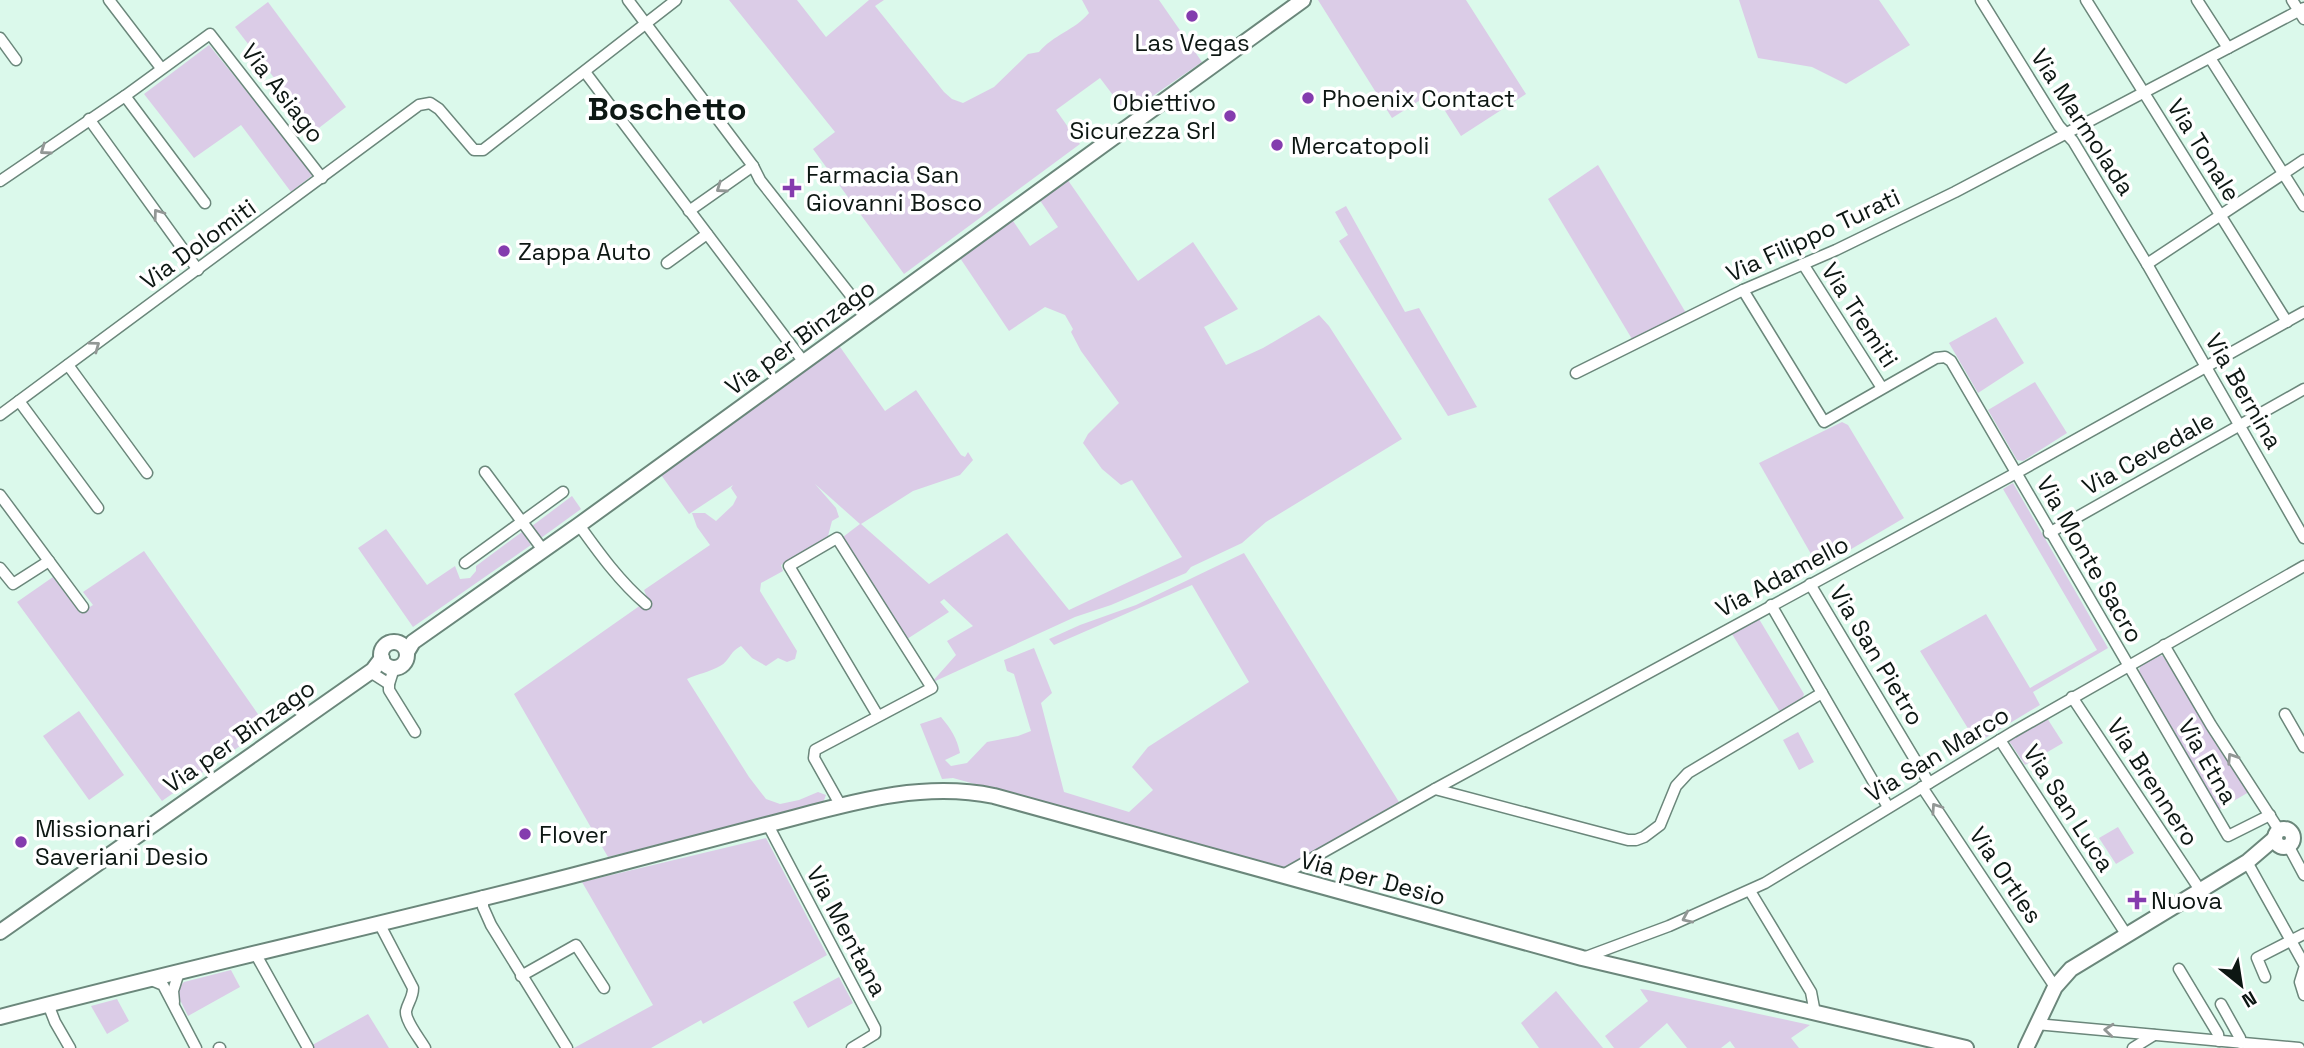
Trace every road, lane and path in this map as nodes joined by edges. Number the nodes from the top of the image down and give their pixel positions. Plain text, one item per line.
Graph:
1 (109, 0) edge
2 (628, 0) edge
3 (676, 0) edge
4 (1303, 0) edge
5 (2085, 0) edge
6 (2197, 0) edge
7 (2292, 0) edge
8 (1985, 1) edge
9 (2302, 13) edge
10 (646, 24) junction
11 (0, 38) edge
12 (2228, 48) junction
13 (2210, 58) junction
14 (16, 60) dead end
15 (161, 68) junction
16 (585, 72) junction
17 (2144, 93) junction
18 (125, 96) junction
19 (89, 119) junction
20 (2067, 134) junction
21 (2304, 160) edge
22 (753, 166) junction
23 (2283, 174) junction
24 (322, 178) junction
25 (0, 181) edge
26 (205, 203) dead end
27 (2304, 206) edge
28 (689, 211) junction
29 (2220, 215) junction
30 (707, 234) junction
31 (667, 263) dead end
32 (1803, 264) junction
33 (2147, 264) junction
34 (198, 270) junction
35 (1743, 290) junction
36 (2304, 312) edge
37 (866, 316) junction
38 (2287, 322) junction
39 (803, 362) junction
40 (68, 365) junction
41 (2206, 367) junction
42 (1576, 373) dead end
43 (1882, 388) junction
44 (2304, 389) edge
45 (19, 401) junction
46 (0, 415) edge
47 (2239, 426) junction
48 (485, 472) dead end
49 (147, 473) dead end
50 (2016, 473) junction
51 (564, 492) dead end
52 (0, 495) edge
53 (98, 508) dead end
54 (522, 522) junction
55 (579, 525) junction
56 (2049, 533) junction
57 (2304, 538) edge
58 (543, 550) junction
59 (49, 561) junction
60 (465, 563) dead end
61 (2304, 566) edge
62 (0, 568) edge
63 (1811, 584) junction
64 (646, 604) dead end
65 (1771, 605) junction
66 (83, 607) dead end
67 (406, 645) junction
68 (2164, 645) junction
69 (2128, 665) junction
70 (381, 667) junction
71 (389, 684) junction
72 (1822, 694) junction
73 (2072, 697) junction
74 (2285, 714) dead end
75 (878, 716) junction
76 (415, 732) dead end
77 (2000, 740) junction
78 (2304, 747) edge
79 (1925, 785) junction
80 (1435, 789) junction
81 (841, 806) junction
82 (1888, 807) junction
83 (2270, 815) junction
84 (768, 825) junction
85 (2289, 835) edge
86 (2252, 859) junction
87 (2304, 875) edge
88 (1281, 876) junction
89 (2200, 890) junction
90 (1749, 891) junction
91 (483, 897) junction
92 (379, 923) junction
93 (0, 932) edge
94 (2126, 934) junction
95 (2304, 934) edge
96 (2291, 940) junction
97 (255, 953) junction
98 (1582, 958) junction
99 (2304, 967) edge
100 (2179, 969) dead end
101 (179, 972) junction
102 (521, 976) junction
103 (2264, 977) dead end
104 (151, 980) junction
105 (2055, 987) junction
106 (604, 988) dead end
107 (2304, 995) edge
108 (174, 1003) junction
109 (48, 1004) junction
110 (2221, 1004) dead end
111 (1815, 1013) junction
112 (0, 1017) edge
113 (2036, 1024) junction
114 (2154, 1034) junction
115 (2219, 1041) junction
116 (2235, 1045) edge
117 (70, 1048) edge
118 (196, 1048) edge
119 (308, 1048) edge
120 (425, 1048) edge
121 (567, 1048) edge
122 (852, 1048) edge
123 (1966, 1048) edge
124 (2026, 1048) edge
125 (2133, 1048) edge
126 (2299, 1048) edge

1 - 15 street
2 - 10 street
3 - 10 street
4 - 37 street, Via per Binzago
5 - 17 street, Via Tonale
6 - 12 street
7 - 9 street
8 - 20 street, Via Marmolada
9 - 12 street, Via Filippo Turati
10 - 16 street
10 - 22 street
11 - 14 street
12 - 13 street, Via Filippo Turati
13 - 17 street, Via Filippo Turati
13 - 23 street
15 - 18 street
15 - 24 street, Via Asiago
16 - 24 street, Via Dolomiti
16 - 28 street
17 - 20 street, Via Filippo Turati
17 - 29 street, Via Tonale
18 - 19 street
18 - 26 street
19 -> 25 street
34 -> 19 street
20 - 32 street, Via Filippo Turati
20 - 33 street, Via Marmolada
21 - 23 street
22 -> 28 street
22 - 37 street
23 - 27 street
23 - 29 street
24 - 34 street, Via Dolomiti
28 - 30 street
29 - 33 street
29 - 38 street, Via Tonale
30 - 31 street
30 - 39 street
32 - 35 street, Via Filippo Turati
32 - 43 street, Via Tremiti
33 - 41 street, Via Bernina
40 -> 34 street, Via Dolomiti
35 - 42 street, Via Filippo Turati
35 - 43 street
36 - 38 street, Via Adamello
37 - 39 street, Via per Binzago
38 - 41 street, Via Adamello
39 - 55 street, Via per Binzago
40 - 45 street, Via Dolomiti
40 - 49 street
41 - 47 street, Via Bernina
41 - 50 street, Via Adamello
43 - 50 street, Via Monte Sacro
44 - 47 street, Via Cevedale
45 - 46 street, Via Dolomiti
45 - 53 street
47 - 56 street, Via Cevedale
47 - 57 street, Via Bernina
48 - 54 street
50 - 56 street, Via Monte Sacro
50 - 63 street, Via Adamello
51 - 54 street
52 - 59 street
54 - 58 street
54 - 60 street
55 - 58 street, Via per Binzago
55 - 64 street
56 - 69 street, Via Monte Sacro
58 - 67 street, Via per Binzago
59 - 62 street
59 - 66 street
61 - 68 street, Via San Marco
63 - 65 street, Via Adamello
63 - 79 street, Via San Pietro
65 - 72 street
65 - 80 street, Via Adamello
67 - 70 street, Via per Binzago
67 - 70 street, Via per Binzago
68 - 69 street, Via San Marco
83 -> 68 street
69 - 73 street, Via San Marco
69 - 83 street, Via Etna
70 - 71 street, Via per Binzago
70 - 71 street
70 - 93 street, Via per Binzago
71 - 76 street
72 - 80 street
72 - 82 street
73 - 77 street, Via San Marco
73 - 89 street, Via Brennero
74 - 78 street
75 - 75 street
75 - 81 street
77 - 79 street, Via San Marco
77 - 94 street, Via San Luca
79 - 82 street, Via San Marco
105 -> 79 street, Via Ortles
80 - 88 street, Via Adamello
81 - 84 street, Via per Desio
81 - 88 street, Via per Desio
82 - 90 street, Via San Marco
83 - 85 street
84 - 91 street, Via per Desio
84 - 122 street, Via Mentana
85 - 86 street
85 - 87 street
86 - 89 street
86 - 96 street
88 - 98 street, Via per Desio
89 - 94 street
90 -> 98 street, Via San Marco
90 - 111 street
91 - 92 street, Via per Desio
91 - 102 street
92 - 97 street, Via per Desio
92 - 120 street
94 - 105 street
95 - 96 street
96 - 99 street
96 - 103 street
97 - 101 street, Via per Desio
97 - 119 street
98 - 111 street, Via per Desio
99 - 107 street
100 - 115 street
101 - 104 street, Via per Desio
101 - 108 street
102 - 106 street
102 - 121 street
104 - 108 street
104 - 109 street, Via per Desio
105 - 113 street
108 - 118 street
109 - 112 street, Via per Desio
109 - 117 street
110 - 116 street
111 - 123 street, Via per Desio
114 -> 113 street
113 - 124 street
114 - 115 street
114 - 125 street
115 - 116 street
116 - 126 street

